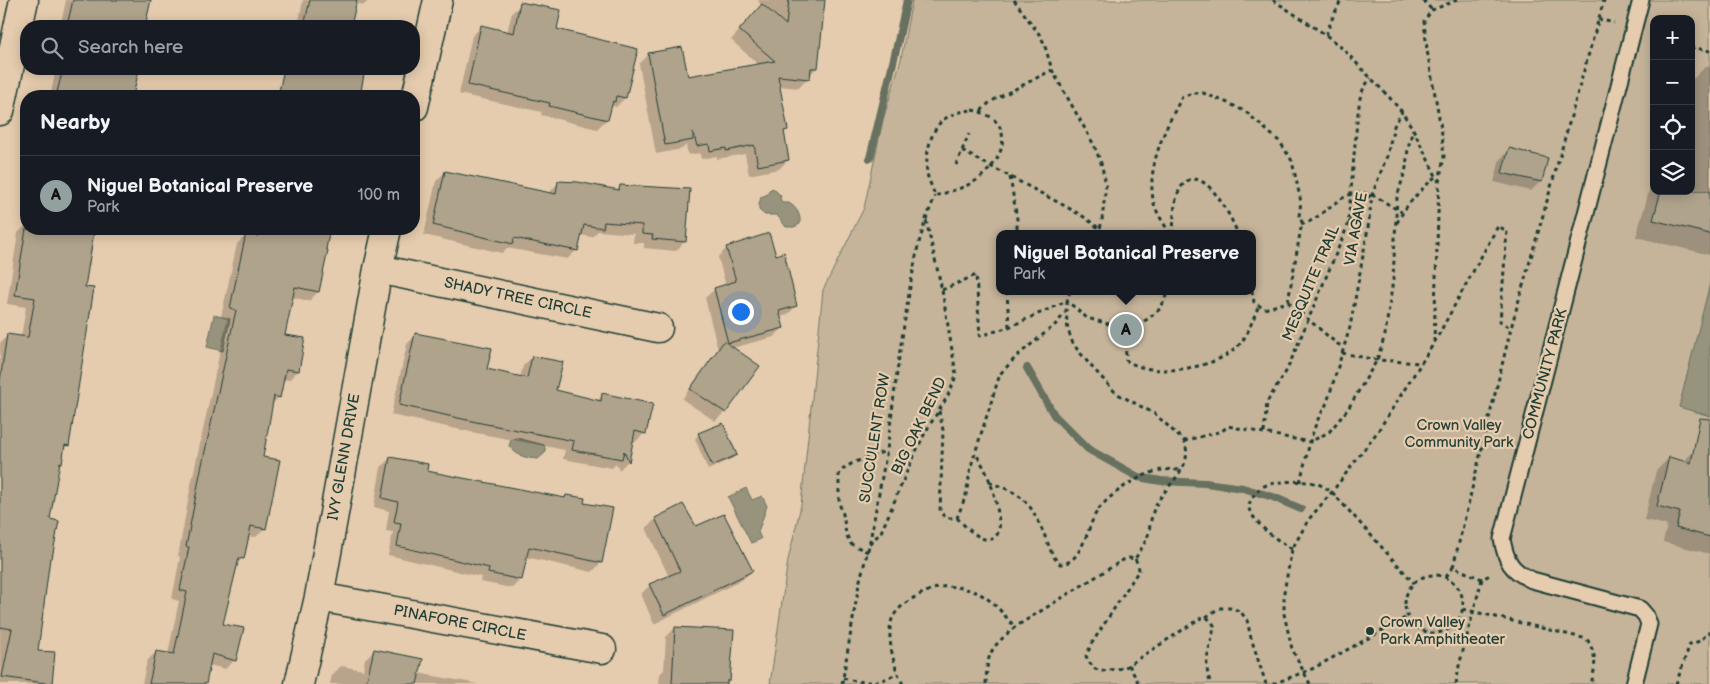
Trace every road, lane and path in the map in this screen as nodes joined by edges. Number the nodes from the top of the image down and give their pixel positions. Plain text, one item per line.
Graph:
1 (24, 0) edge
2 (438, 0) edge
3 (1014, 0) edge
4 (1273, 0) edge
5 (1341, 0) edge
6 (1423, 0) edge
7 (1454, 0) edge
8 (1604, 0) edge
9 (1641, 0) edge
10 (1432, 10) junction
11 (1326, 35) junction
12 (1695, 47) edge
13 (1710, 51) edge
14 (1052, 70) junction
15 (1370, 78) junction
16 (418, 90) edge
17 (0, 111) edge
18 (981, 111) junction
19 (1402, 112) junction
20 (1413, 130) junction
21 (969, 134) dead end
22 (962, 151) junction
23 (956, 165) dead end
24 (991, 167) junction
25 (1436, 176) junction
26 (1010, 178) junction
27 (1439, 182) junction
28 (1351, 195) junction
29 (1372, 195) junction
30 (935, 196) junction
31 (1396, 209) junction
32 (1402, 212) junction
33 (926, 219) junction
34 (1302, 222) junction
35 (1348, 225) junction
36 (1395, 226) junction
37 (1100, 229) joint
38 (1017, 230) edge
39 (1169, 230) edge
40 (1172, 230) edge
41 (1236, 230) edge
42 (386, 235) edge
43 (378, 269) junction
44 (942, 290) junction
45 (1007, 295) edge
46 (1068, 295) edge
47 (1166, 295) edge
48 (1253, 295) edge
49 (1066, 301) junction
50 (1288, 302) junction
51 (1259, 306) junction
52 (1066, 312) junction
53 (1308, 319) junction
54 (1009, 327) junction
55 (1125, 327) junction
56 (658, 328) dead end
57 (1511, 328) junction
58 (1434, 343) junction
59 (1343, 347) junction
60 (1342, 353) junction
61 (1377, 360) junction
62 (1421, 363) junction
63 (939, 411) junction
64 (1264, 433) junction
65 (1184, 440) junction
66 (1310, 442) junction
67 (887, 450) junction
68 (975, 454) junction
69 (1182, 470) junction
70 (989, 482) junction
71 (1300, 482) junction
72 (1332, 492) junction
73 (957, 518) junction
74 (869, 546) junction
75 (1292, 549) junction
76 (868, 552) junction
77 (1135, 560) junction
78 (1510, 564) junction
79 (1453, 567) junction
80 (1446, 577) junction
81 (1482, 578) junction
82 (1414, 583) junction
83 (319, 597) junction
84 (1463, 609) junction
85 (1473, 611) junction
86 (1408, 617) junction
87 (1206, 618) junction
88 (1015, 626) junction
89 (1710, 631) edge
90 (602, 650) dead end
91 (1129, 666) junction
92 (1304, 672) junction
93 (898, 673) junction
94 (843, 678) junction
95 (299, 684) edge
96 (842, 684) edge
97 (878, 684) edge
98 (903, 684) edge
99 (986, 684) edge
100 (1139, 684) edge
101 (1211, 684) edge
102 (1266, 684) edge
103 (1273, 684) edge
104 (1310, 684) edge
105 (1456, 684) edge
106 (1591, 684) edge
107 (1634, 684) edge
108 (1676, 684) edge

1 - 17 street
2 - 16 street
3 - 14 path
4 - 11 path
5 - 11 path
6 - 10 path
7 - 10 path
8 - 57 path
9 - 78 lane, COMMUNITY PARK
10 - 27 path
11 - 15 path
12 - 13 path
14 - 18 path
14 - 37 path
15 - 19 path
15 - 28 path, MESQUITE TRAIL
18 - 24 path
18 - 30 path
19 - 20 path
19 - 29 path, VIA AGAVE
20 - 25 path
20 - 31 path
21 - 22 path
22 - 23 path
22 - 24 path
24 - 26 path
24 - 30 path
25 - 27 path
25 - 32 path
26 - 37 path
26 - 38 path
27 - 58 path
28 - 29 path
28 - 34 path
28 - 35 path, MESQUITE TRAIL
29 - 31 path
29 - 35 path
29 - 59 path, VIA AGAVE
30 - 33 path, SUCCULENT ROW
31 - 32 path
31 - 36 path
32 - 36 path
33 - 44 path, BIG OAK BEND
33 - 67 path, SUCCULENT ROW
34 - 39 path
34 - 50 path
35 - 53 path, MESQUITE TRAIL
36 - 61 path
40 - 41 path
42 - 43 street, IVY GLENN DRIVE
43 - 56 street, SHADY TREE CIRCLE
43 - 83 street, IVY GLENN DRIVE
44 - 54 path
44 - 63 path, BIG OAK BEND
45 - 54 path
46 - 49 path
47 - 55 path
48 - 51 path
49 - 52 path
49 - 54 path
49 - 55 path
50 - 51 path
50 - 53 path
51 - 55 path
52 - 65 path
52 - 68 path
53 - 59 path
53 - 64 path, MESQUITE TRAIL
57 - 58 path
57 - 79 path
58 - 62 path
59 - 60 path, VIA AGAVE
60 - 61 path
60 - 66 path, VIA AGAVE
61 - 62 path
61 - 66 path
62 - 72 path
63 - 73 path
63 - 74 path, BIG OAK BEND
64 - 65 path
64 - 66 path
65 - 69 path
66 - 71 path, VIA AGAVE
67 - 74 path, SUCCULENT ROW
67 - 76 path
68 - 70 path
68 - 73 path
69 - 70 path
69 - 77 path
70 - 73 path
71 - 72 path
71 - 75 path
72 - 75 path
72 - 82 path
74 - 76 path, SUCCULENT ROW
75 - 92 path
76 - 94 path, SUCCULENT ROW
77 - 88 path
77 - 91 path
78 - 81 path
78 - 107 lane
79 - 80 path
79 - 81 path
80 - 82 path
80 - 84 path
81 - 85 path
82 - 86 path
83 - 90 street, PINAFORE CIRCLE
83 - 95 street, IVY GLENN DRIVE
84 - 85 path
84 - 86 path
85 - 105 path
85 - 106 path
86 - 92 path
87 - 91 path
87 - 101 path
87 - 102 path
88 - 93 path
88 - 99 path
89 - 108 path
91 - 100 path
92 - 103 path
92 - 104 path
93 - 97 path
93 - 98 path
94 - 96 path, SUCCULENT ROW
94 - 97 path

